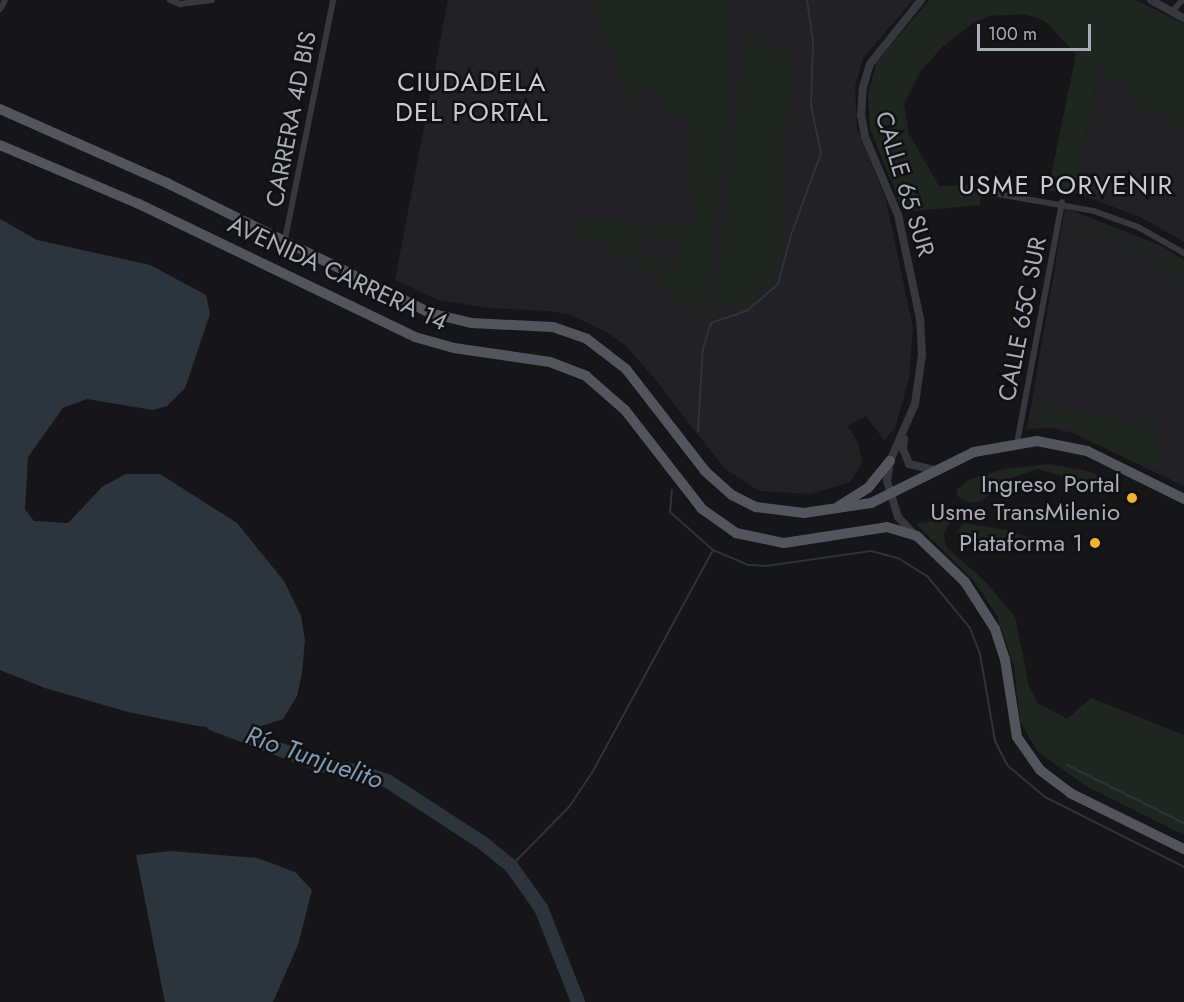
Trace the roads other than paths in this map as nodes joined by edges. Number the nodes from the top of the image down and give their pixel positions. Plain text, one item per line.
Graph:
1 (5, 0) edge
2 (170, 0) edge
3 (212, 0) edge
4 (333, 0) edge
5 (921, 0) edge
6 (1151, 0) edge
7 (1182, 0) edge
8 (0, 9) edge
9 (1173, 11) junction
10 (1184, 18) edge
11 (0, 109) edge
12 (0, 145) edge
13 (998, 194) dead end
14 (1062, 202) junction
15 (284, 244) junction
16 (1184, 253) edge
17 (906, 432) junction
18 (1017, 443) junction
19 (890, 461) junction
20 (938, 470) junction
21 (889, 496) junction
22 (1184, 499) edge
23 (831, 510) junction
24 (917, 536) junction
25 (1184, 849) edge

1 - 8 street
2 - 3 street
4 - 15 street, CARRERA 4D BIS
5 - 17 street, CALLE 65 SUR
6 - 9 street
7 - 9 street
9 - 10 street
11 - 15 main road, AVENIDA CARRERA 14
12 - 24 main road, AVENIDA CARRERA 14
13 - 14 street
14 - 16 street
14 - 18 street, CALLE 65C SUR
15 - 23 main road, AVENIDA CARRERA 14
17 - 19 street, CALLE 65 SUR
17 - 20 street, CALLE 65 SUR
18 - 20 main road, AVENIDA CARRERA 14
18 - 22 main road, AVENIDA CARRERA 14
19 - 21 street, CALLE 65 SUR
19 - 23 main road
20 - 21 main road, AVENIDA CARRERA 14
21 - 23 main road, AVENIDA CARRERA 14
21 - 24 street
24 - 25 main road, AVENIDA CARRERA 14

